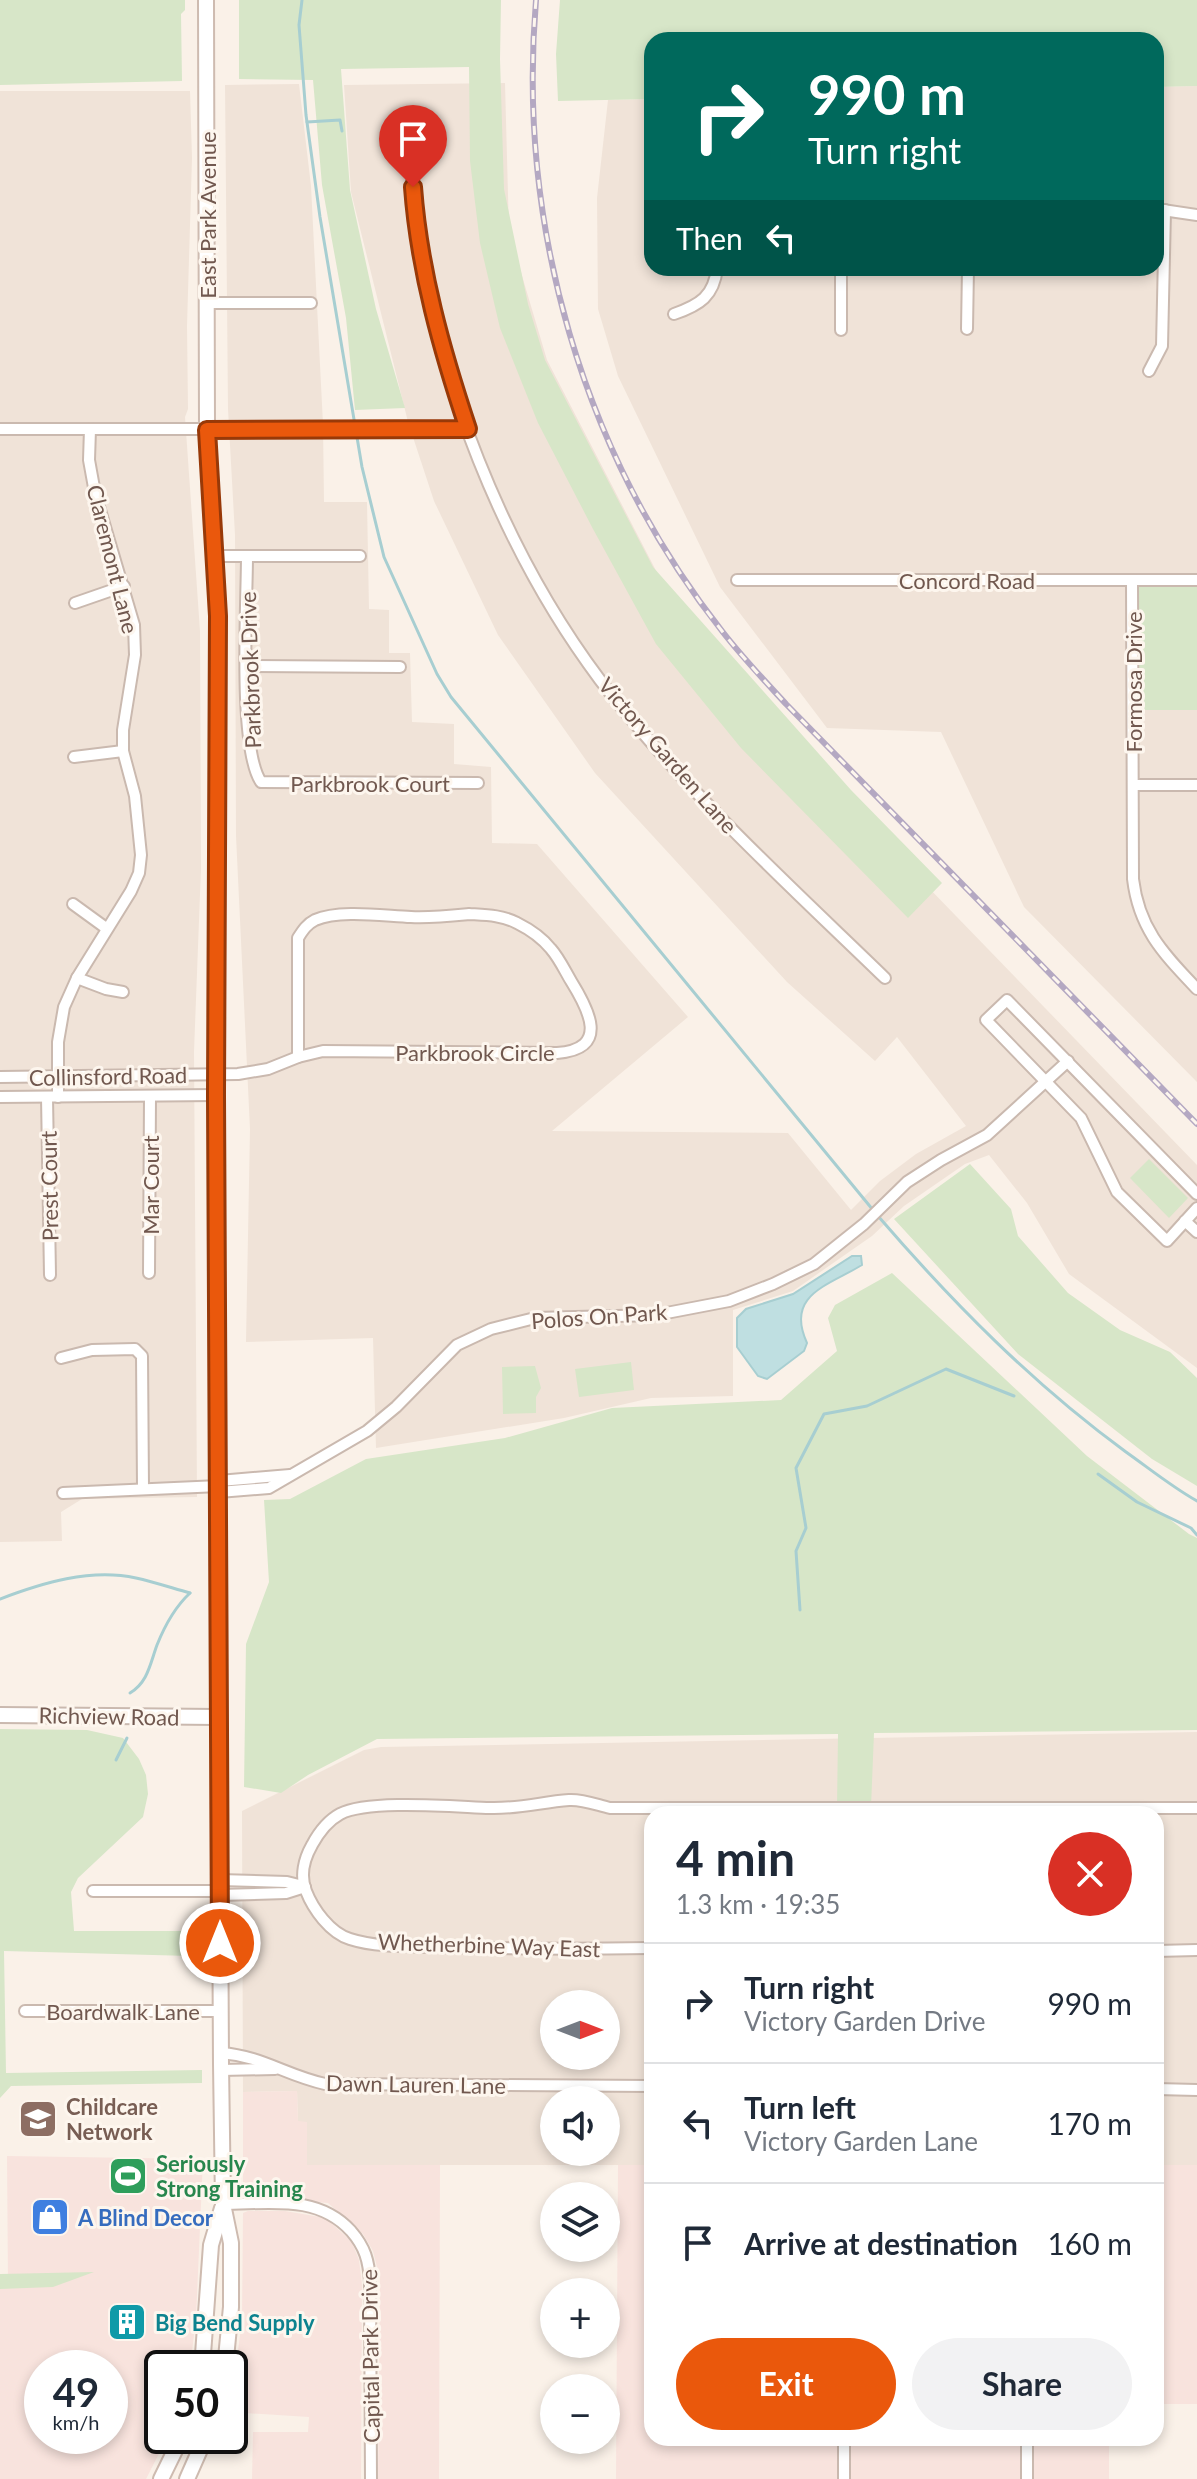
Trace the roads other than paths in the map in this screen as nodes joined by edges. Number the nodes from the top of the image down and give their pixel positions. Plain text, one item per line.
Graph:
1 (206, 0) edge
2 (409, 127) dead end
3 (1164, 210) edge
4 (1197, 215) edge
5 (715, 276) edge
6 (841, 276) edge
7 (968, 276) edge
8 (1161, 276) edge
9 (207, 303) junction
10 (311, 303) dead end
11 (674, 314) dead end
12 (967, 329) dead end
13 (841, 330) dead end
14 (1149, 371) dead end
15 (0, 429) edge
16 (90, 429) junction
17 (468, 429) junction
18 (207, 430) junction
19 (215, 556) junction
20 (247, 556) junction
21 (360, 556) dead end
22 (737, 580) dead end
23 (1132, 580) junction
24 (1197, 580) edge
25 (124, 586) junction
26 (75, 603) dead end
27 (247, 666) junction
28 (400, 667) dead end
29 (123, 751) junction
30 (74, 757) dead end
31 (261, 782) joint
32 (478, 783) dead end
33 (1133, 785) junction
34 (1197, 785) edge
35 (73, 904) dead end
36 (106, 928) junction
37 (77, 978) junction
38 (885, 978) dead end
39 (1197, 989) edge
40 (123, 992) dead end
41 (298, 1057) junction
42 (1068, 1061) junction
43 (216, 1075) junction
44 (0, 1077) edge
45 (58, 1077) junction
46 (92, 1077) junction
47 (1046, 1082) junction
48 (216, 1095) junction
49 (0, 1097) edge
50 (53, 1097) junction
51 (91, 1097) junction
52 (150, 1097) junction
53 (1197, 1194) edge
54 (1197, 1208) edge
55 (1185, 1221) junction
56 (1197, 1232) edge
57 (149, 1273) dead end
58 (50, 1275) dead end
59 (61, 1358) dead end
60 (219, 1486) junction
61 (143, 1488) junction
62 (63, 1493) dead end
63 (0, 1715) edge
64 (218, 1717) junction
65 (644, 1808) edge
66 (1164, 1808) edge
67 (1197, 1808) edge
68 (305, 1887) junction
69 (220, 1889) junction
70 (93, 1891) dead end
71 (644, 1948) edge
72 (1197, 1950) edge
73 (1164, 1951) edge
74 (25, 2011) dead end
75 (221, 2011) junction
76 (221, 2053) junction
77 (279, 2068) junction
78 (221, 2070) junction
79 (644, 2086) edge
80 (1164, 2089) edge
81 (1197, 2090) edge
82 (223, 2204) junction
83 (231, 2267) junction
84 (210, 2283) junction
85 (204, 2350) edge
86 (227, 2350) edge
87 (844, 2446) edge
88 (1027, 2446) edge
89 (173, 2454) edge
90 (198, 2454) edge
91 (161, 2479) edge
92 (187, 2479) edge
93 (371, 2479) edge
94 (844, 2479) edge
95 (1027, 2479) edge

1 - 9 main road, East Park Avenue
2 - 17 street, Victory Garden Lane
3 - 4 street
5 - 11 street
6 - 13 street
7 - 12 street
8 - 14 street
9 - 10 street
9 - 18 main road, East Park Avenue
15 - 16 street
16 - 18 street
16 - 25 street, Claremont Lane
17 - 18 street
17 - 38 street, Victory Garden Lane
18 - 19 main road, East Park Avenue
19 - 20 street
19 - 43 main road, East Park Avenue
20 - 21 street
20 - 27 street, Parkbrook Drive
22 - 23 street, Concord Road
23 - 24 street, Concord Road
23 - 33 street, Formosa Drive
25 - 26 street
25 - 29 street, Claremont Lane
27 - 28 street
27 - 31 street, Parkbrook Drive
29 - 30 street
29 - 36 street, Claremont Lane
31 - 32 street, Parkbrook Court
33 - 34 street
33 - 39 street, Formosa Drive
35 - 36 street
36 - 37 street, Claremont Lane
37 - 40 street
37 - 45 street, Claremont Lane
41 - 41 street, Parkbrook Circle
41 - 43 street, Parkbrook Circle
42 - 47 street, Polos On Park
42 - 47 street
42 - 53 street
43 - 46 street, Collinsford Road
43 - 48 main road, East Park Avenue
44 - 45 street, Collinsford Road
45 - 46 street, Collinsford Road
45 - 50 street, Claremont Lane
46 - 51 street
47 - 55 street
47 - 60 street, Polos On Park
48 - 52 street, Collinsford Road
48 - 60 main road, East Park Avenue
49 - 50 street, Collinsford Road
50 - 51 street, Collinsford Road
50 - 58 street, Prest Court
51 - 52 street, Collinsford Road
52 - 57 street, Mar Court
54 - 55 street
55 - 56 street
59 - 61 street
60 - 61 street, Polos On Park
60 - 64 main road, East Park Avenue
61 - 62 street, Polos On Park
63 - 64 main road, Richview Road
64 - 69 main road, East Park Avenue
65 - 68 street
66 - 67 street
68 - 69 street
68 - 71 street, Whetherbine Way East
69 - 70 street
69 - 75 main road, East Park Avenue
72 - 73 street
74 - 75 street, Boardwalk Lane
75 - 76 main road, East Park Avenue
76 - 77 street, Dawn Lauren Lane
76 - 78 main road, East Park Avenue
77 - 78 street, Dawn Lauren Lane
77 - 79 street, Dawn Lauren Lane
78 - 82 main road, East Park Avenue
80 - 81 street
82 - 83 main road
82 - 84 main road
82 - 93 street, Capital Park Drive
83 - 84 main road
83 - 86 main road
84 - 85 main road
87 - 94 street
88 - 95 street
89 - 91 main road
90 - 92 main road

